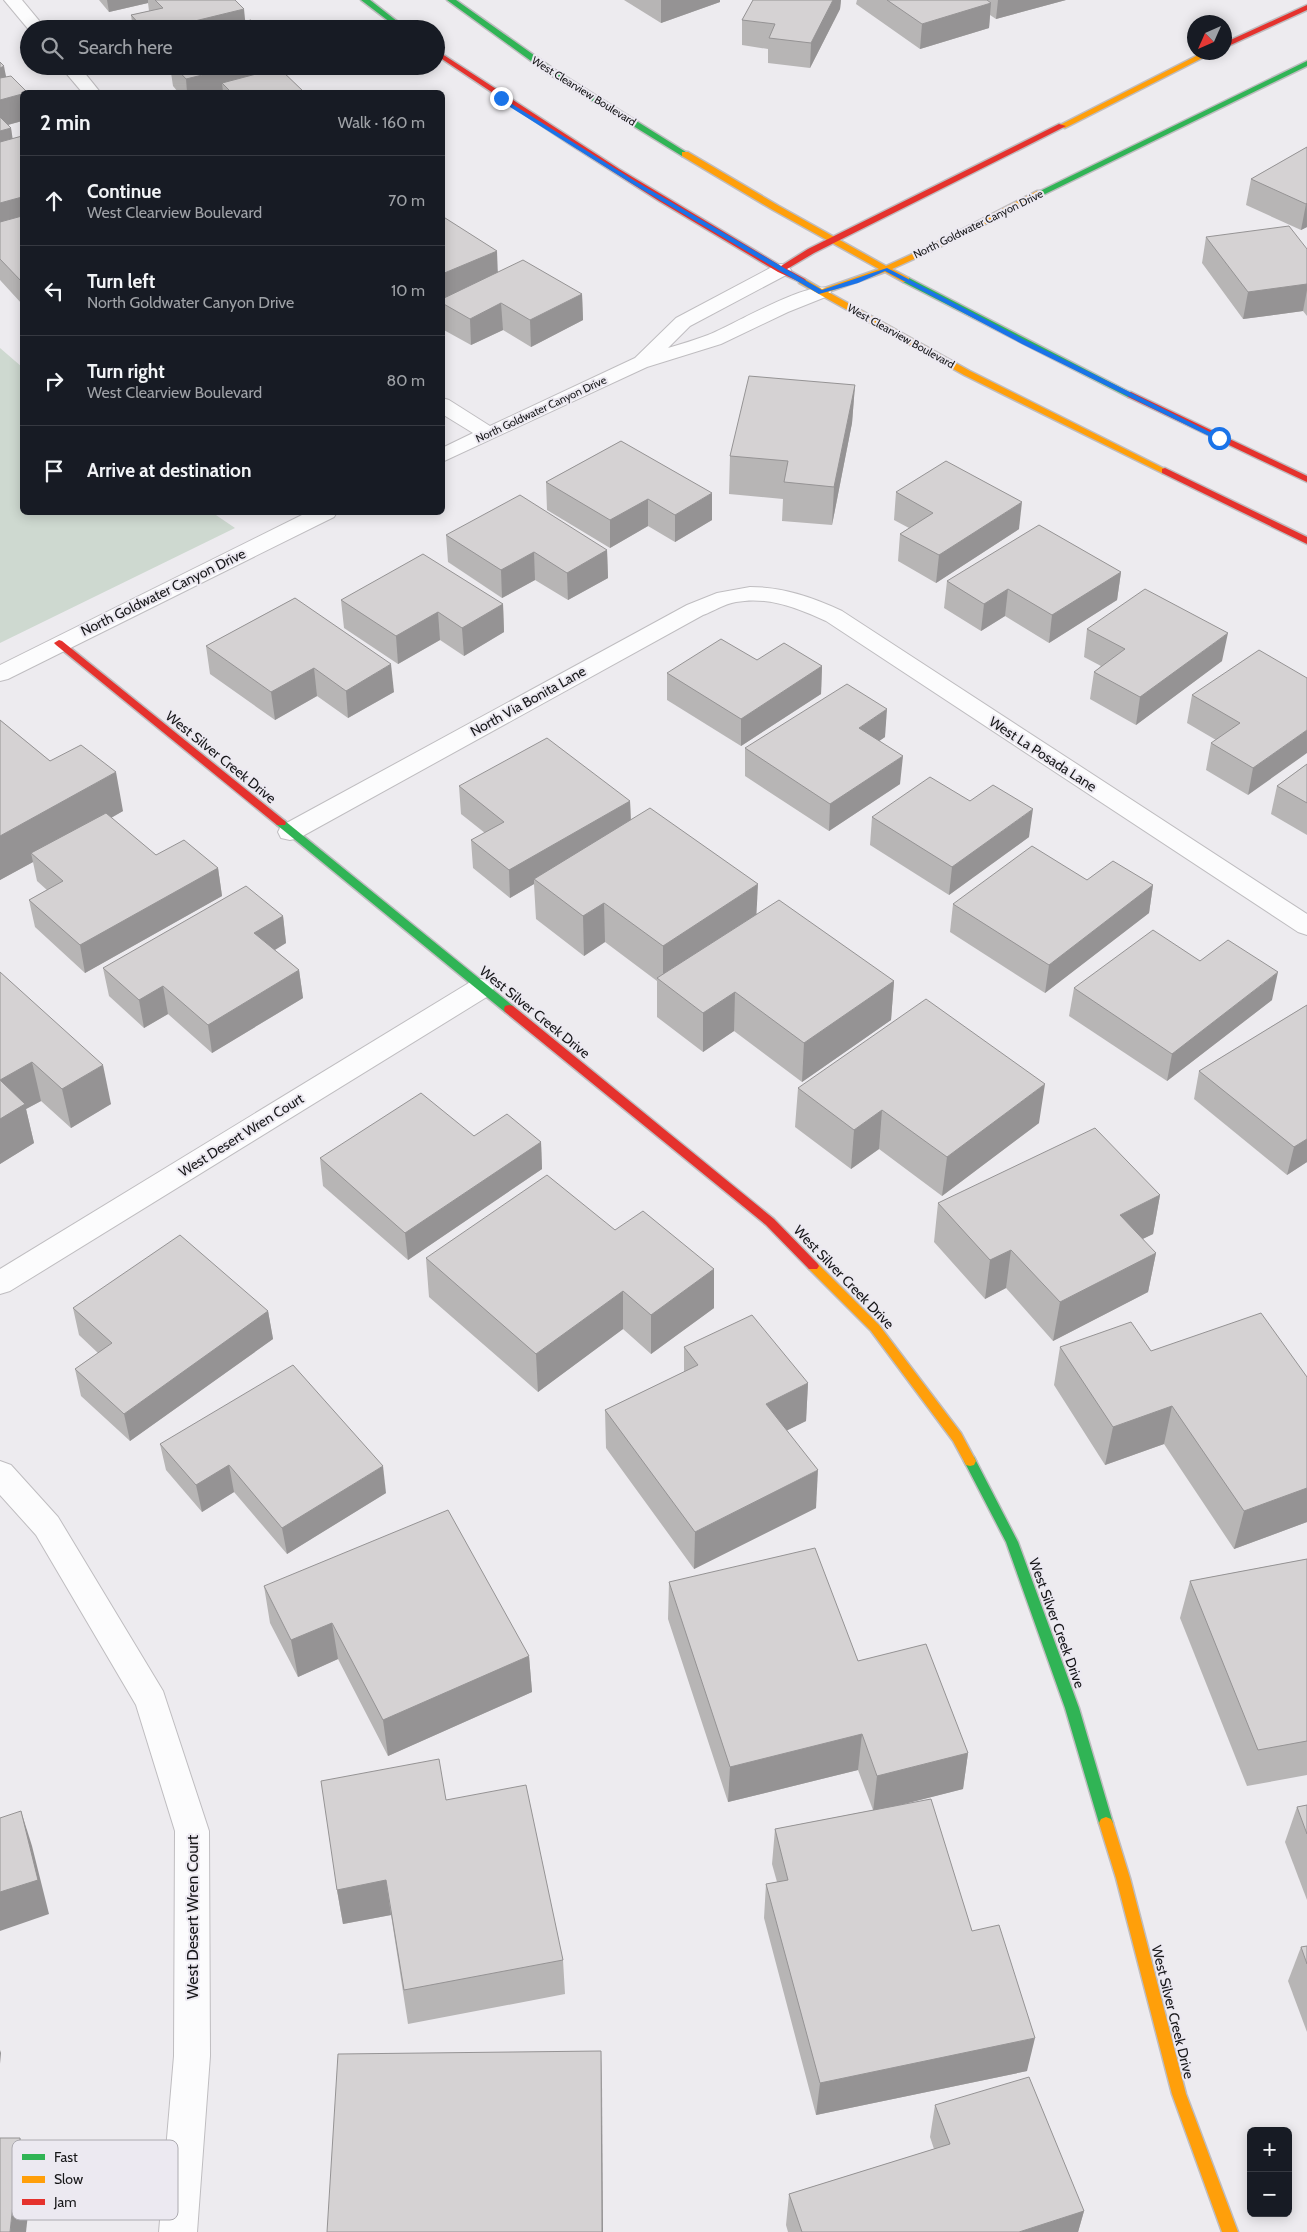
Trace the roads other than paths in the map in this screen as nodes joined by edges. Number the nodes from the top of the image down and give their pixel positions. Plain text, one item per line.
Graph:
1 (13, 0) edge
2 (365, 0) edge
3 (451, 0) edge
4 (1307, 8) edge
5 (30, 20) edge
6 (392, 20) edge
7 (1232, 42) edge
8 (445, 58) edge
9 (1195, 60) edge
10 (1307, 63) edge
11 (77, 75) edge
12 (89, 90) edge
13 (832, 241) junction
14 (885, 269) junction
15 (781, 270) junction
16 (821, 292) junction
17 (640, 363) junction
18 (445, 406) edge
19 (488, 434) junction
20 (445, 455) edge
21 (1307, 479) edge
22 (320, 515) edge
23 (1307, 541) edge
24 (774, 594) joint
25 (59, 643) junction
26 (0, 674) edge
27 (290, 832) junction
28 (1307, 926) edge
29 (481, 988) junction
30 (0, 1283) edge
31 (0, 1474) edge
32 (178, 2232) edge
33 (1230, 2232) edge

1 - 5 street
2 - 6 street
3 - 13 street, West Clearview Boulevard
4 - 7 street
8 - 15 street, West Clearview Boulevard
9 - 13 street, North Goldwater Canyon Drive
10 - 14 street, North Goldwater Canyon Drive
11 - 12 street
13 - 14 street, West Clearview Boulevard
13 - 15 street, North Goldwater Canyon Drive
14 - 16 street, North Goldwater Canyon Drive
14 - 21 street, West Clearview Boulevard
15 - 16 street, West Clearview Boulevard
15 - 17 street, North Goldwater Canyon Drive
16 - 17 street, North Goldwater Canyon Drive
16 - 23 street, West Clearview Boulevard
17 - 19 street, North Goldwater Canyon Drive
18 - 19 street
19 - 20 street, North Goldwater Canyon Drive
22 - 25 street, North Goldwater Canyon Drive
24 - 27 street, North Via Bonita Lane
24 - 28 street, West La Posada Lane
25 - 26 street, North Goldwater Canyon Drive
25 - 27 street, West Silver Creek Drive
27 - 29 street, West Silver Creek Drive
29 - 30 street, West Desert Wren Court
29 - 33 street, West Silver Creek Drive
31 - 32 street, West Desert Wren Court

